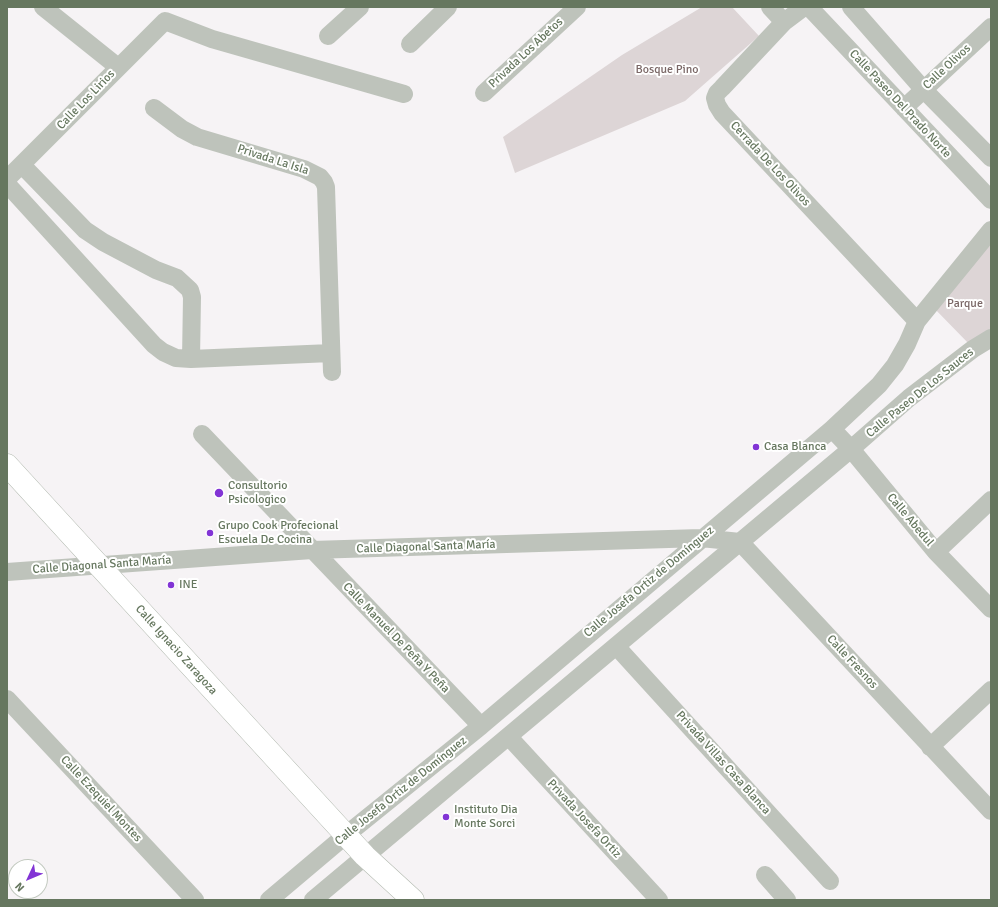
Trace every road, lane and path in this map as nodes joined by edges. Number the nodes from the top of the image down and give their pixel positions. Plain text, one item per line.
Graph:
1 (42, 7) edge
2 (360, 7) edge
3 (448, 7) edge
4 (770, 7) edge
5 (804, 7) edge
6 (809, 7) edge
7 (851, 7) edge
8 (569, 9) edge
9 (784, 22) junction
10 (991, 27) edge
11 (328, 36) dead end
12 (410, 44) dead end
13 (118, 67) junction
14 (923, 89) junction
15 (484, 93) dead end
16 (404, 94) dead end
17 (154, 108) dead end
18 (904, 108) junction
19 (991, 158) edge
20 (22, 165) junction
21 (7, 179) edge
22 (7, 184) edge
23 (991, 200) edge
24 (75, 221) junction
25 (991, 230) edge
26 (58, 240) junction
27 (917, 321) junction
28 (991, 338) edge
29 (331, 353) junction
30 (191, 359) junction
31 (332, 372) dead end
32 (832, 429) junction
33 (202, 434) dead end
34 (851, 450) junction
35 (7, 465) edge
36 (991, 500) edge
37 (701, 538) junction
38 (740, 542) junction
39 (312, 550) junction
40 (936, 552) junction
41 (98, 565) junction
42 (7, 572) edge
43 (991, 609) edge
44 (616, 646) junction
45 (991, 690) edge
46 (7, 698) edge
47 (481, 726) junction
48 (509, 737) junction
49 (930, 747) junction
50 (991, 811) edge
51 (346, 836) junction
52 (365, 856) junction
53 (765, 875) dead end
54 (830, 881) dead end
55 (195, 900) edge
56 (270, 900) edge
57 (313, 900) edge
58 (413, 900) edge
59 (659, 900) edge
60 (787, 900) edge

1 - 13 street
2 - 11 street
3 - 12 street
4 - 9 street
5 - 9 street, Cerrada De Los Olivos
6 - 18 street, Calle Paseo Del Prado Norte
7 - 14 street
8 - 15 street, Privada Los Abetos
9 - 27 street, Cerrada De Los Olivos
10 - 14 street, Calle Olivos
13 - 16 street, Calle Los Lirios
13 - 20 street, Calle Los Lirios
14 - 18 street, Calle Olivos
14 - 19 street
17 - 29 street, Privada La Isla
18 - 23 street, Calle Paseo Del Prado Norte
20 - 21 street, Calle Los Lirios
20 - 24 street
22 - 26 street
24 - 26 street
24 - 30 street
25 - 27 street, Calle Josefa Ortiz de Domínguez
26 - 30 street
27 - 32 street, Calle Josefa Ortiz de Domínguez
28 - 34 street, Calle Paseo De Los Sauces
29 - 30 street
29 - 31 street, Privada La Isla
32 - 34 street, Calle Abedul
32 - 37 street, Calle Josefa Ortiz de Domínguez
33 - 39 street, Calle Manuel De Peña Y Peña
34 - 38 street
34 - 40 street, Calle Abedul
35 - 41 street, Calle Ignacio Zaragoza
36 - 40 street
37 - 38 street
37 - 39 street, Calle Diagonal Santa María
37 - 47 street, Calle Josefa Ortiz de Domínguez
38 - 44 street
38 - 49 street, Calle Fresnos
39 - 41 street, Calle Diagonal Santa María
39 - 47 street, Calle Manuel De Peña Y Peña
40 - 43 street, Calle Abedul
41 - 42 street, Calle Diagonal Santa María
41 - 51 street, Calle Ignacio Zaragoza
44 - 48 street
44 - 54 street, Privada Villas Casa Blanca
45 - 49 street
46 - 55 street, Calle Ezequiel Montes
47 - 51 street, Calle Josefa Ortiz de Domínguez
48 - 52 street
48 - 59 street, Privada Josefa Ortiz
49 - 50 street, Calle Fresnos
51 - 52 street, Calle Ignacio Zaragoza
51 - 56 street, Calle Josefa Ortiz de Domínguez
52 - 57 street
52 - 58 street, Calle Ignacio Zaragoza
53 - 60 street

